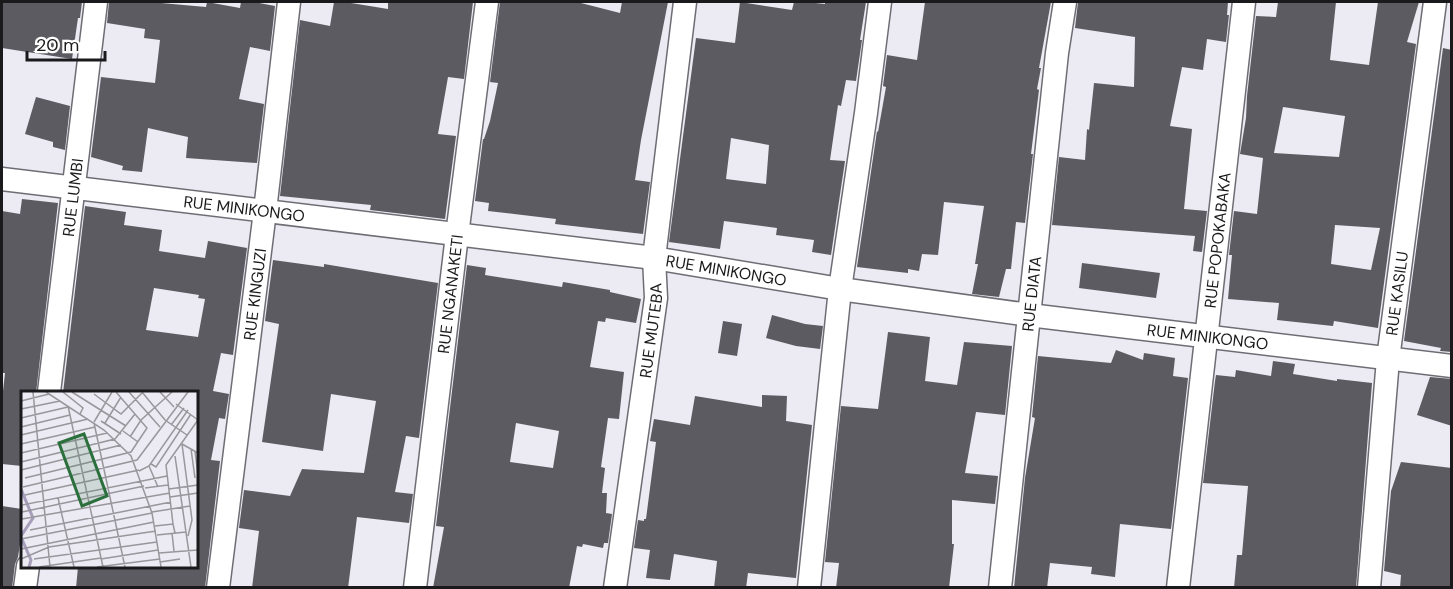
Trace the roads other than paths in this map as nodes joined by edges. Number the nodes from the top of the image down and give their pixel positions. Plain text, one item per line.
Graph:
1 (96, 2) edge
2 (289, 2) edge
3 (488, 2) edge
4 (685, 2) edge
5 (880, 2) edge
6 (1065, 2) edge
7 (1244, 2) edge
8 (1435, 2) edge
9 (2, 179) edge
10 (73, 187) junction
11 (265, 211) junction
12 (457, 235) junction
13 (654, 258) junction
14 (840, 289) junction
15 (1029, 315) junction
16 (1205, 336) junction
17 (1388, 359) junction
18 (1452, 366) edge
19 (49, 391) edge
20 (28, 568) edge
21 (25, 588) edge
22 (218, 588) edge
23 (415, 588) edge
24 (615, 588) edge
25 (809, 588) edge
26 (1000, 588) edge
27 (1178, 588) edge
28 (1369, 588) edge

1 - 10 street, RUE LUMBI
2 - 11 street, RUE KINGUZI
3 - 12 street, RUE NGANAKETI
4 - 13 street, RUE MUTEBA
5 - 14 street
6 - 15 street, RUE DIATA
7 - 16 street, RUE POPOKABAKA
8 - 17 street, RUE KASILU
9 - 10 street, RUE MINIKONGO
10 - 11 street, RUE MINIKONGO
10 - 19 street, RUE LUMBI
11 - 12 street, RUE MINIKONGO
11 - 22 street, RUE KINGUZI
12 - 13 street, RUE MINIKONGO
12 - 23 street, RUE NGANAKETI
13 - 14 street, RUE MINIKONGO
13 - 24 street, RUE MUTEBA
14 - 15 street, RUE MINIKONGO
14 - 25 street
15 - 16 street, RUE MINIKONGO
15 - 26 street, RUE DIATA
16 - 17 street, RUE MINIKONGO
16 - 27 street, RUE POPOKABAKA
17 - 18 street, RUE MINIKONGO
17 - 28 street, RUE KASILU
20 - 21 street

